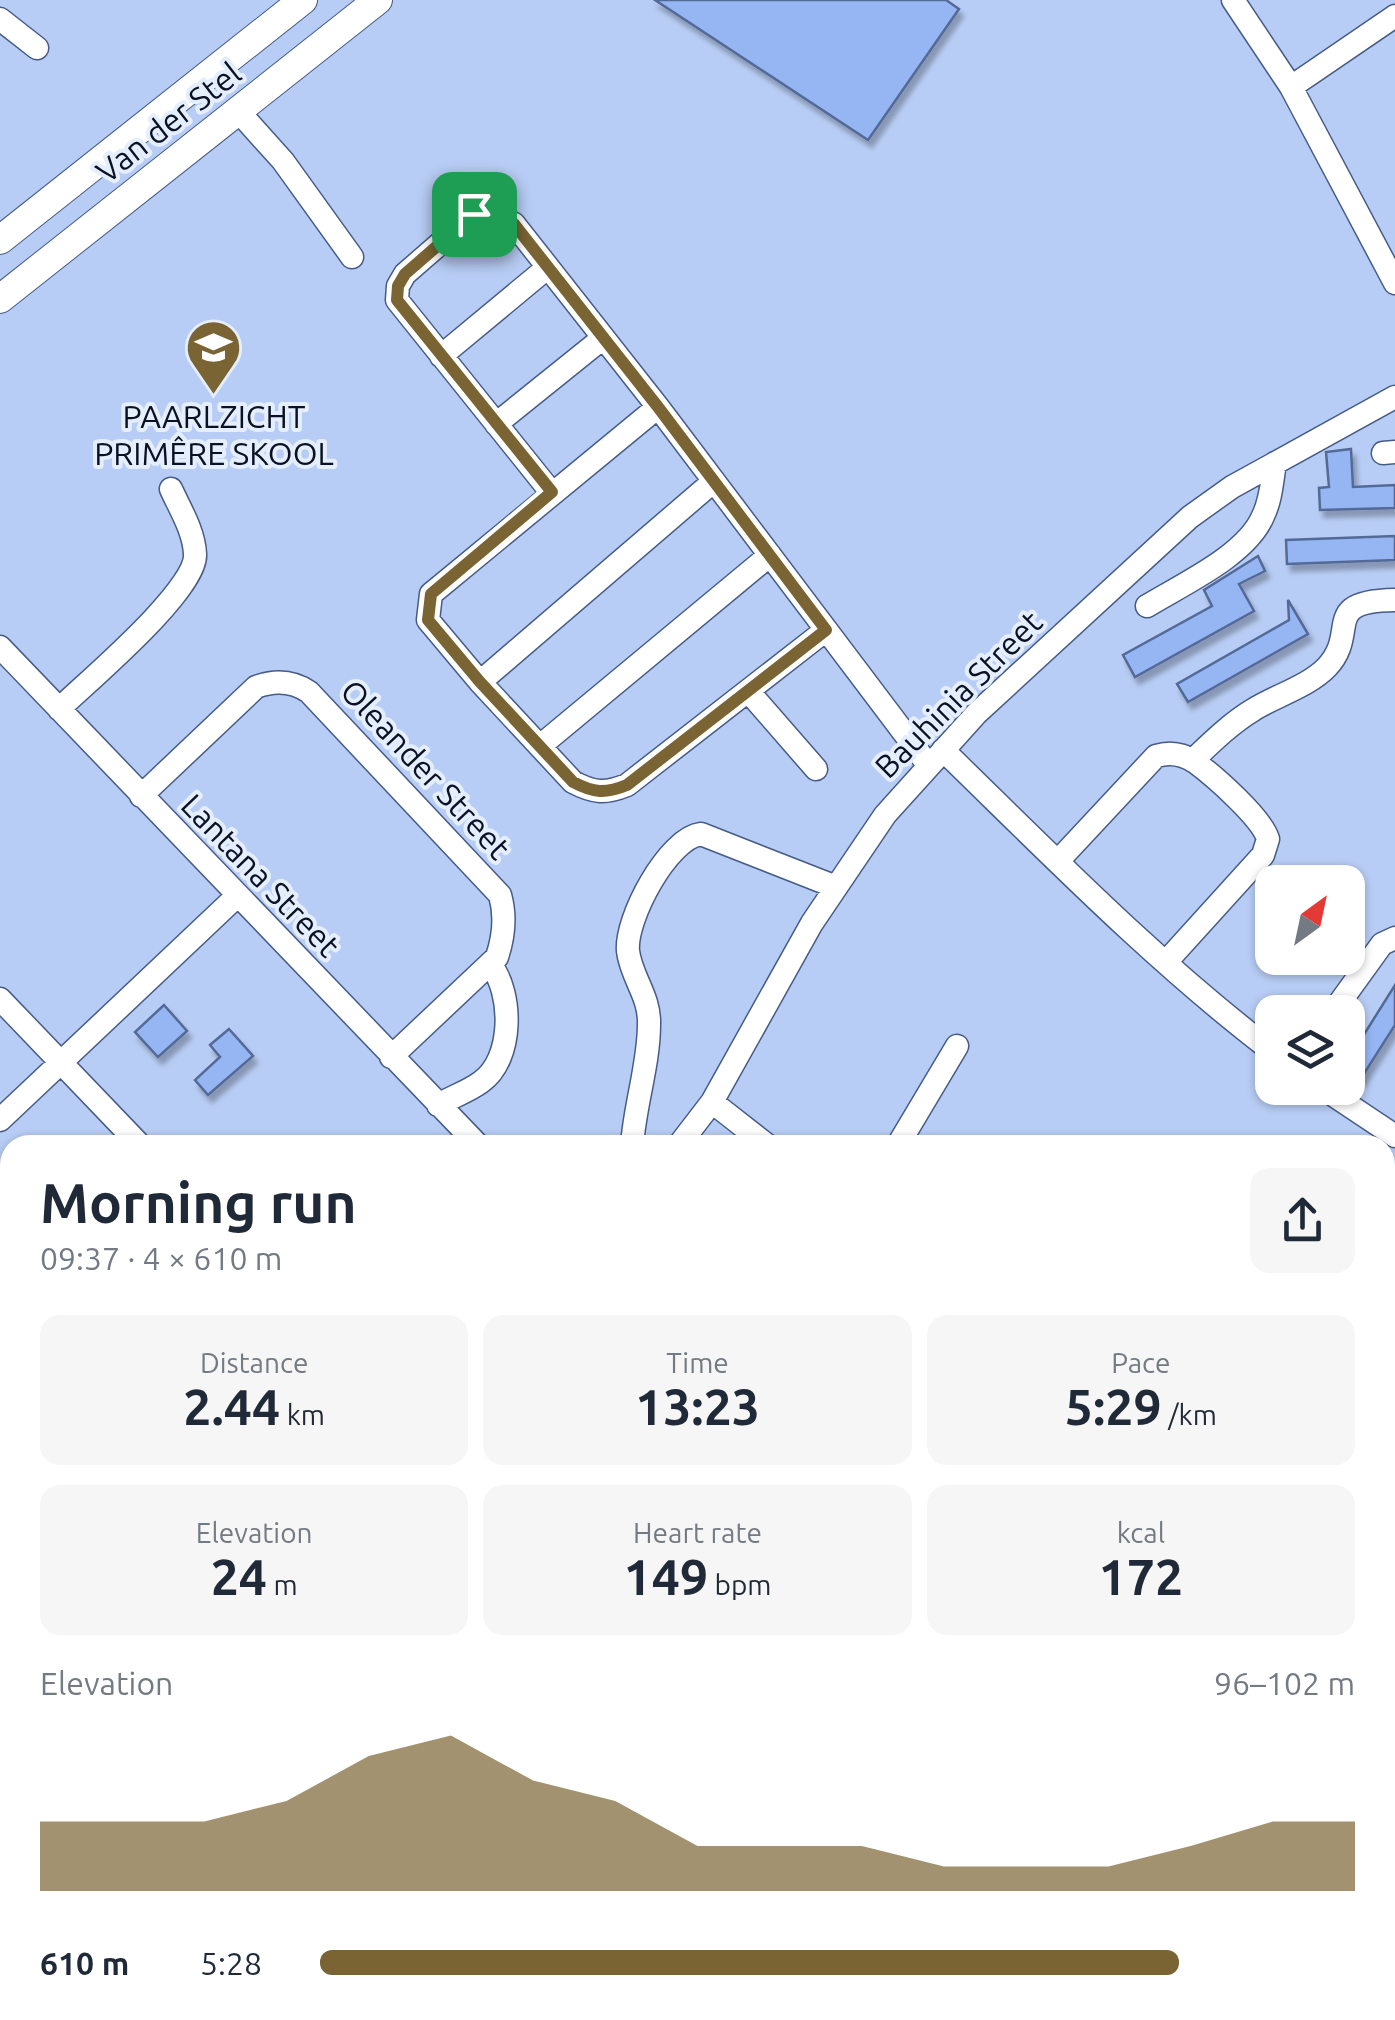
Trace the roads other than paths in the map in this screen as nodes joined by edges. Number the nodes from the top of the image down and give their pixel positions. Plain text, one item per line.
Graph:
1 (303, 0) edge
2 (378, 0) edge
3 (1233, 0) edge
4 (1395, 16) edge
5 (0, 20) edge
6 (37, 48) dead end
7 (1291, 87) junction
8 (238, 111) junction
9 (0, 240) edge
10 (352, 257) dead end
11 (547, 268) junction
12 (1395, 283) edge
13 (0, 300) edge
14 (603, 338) junction
15 (441, 356) junction
16 (1395, 397) edge
17 (658, 407) junction
18 (496, 424) junction
19 (1275, 463) junction
20 (714, 481) junction
21 (170, 488) dead end
22 (552, 492) junction
23 (770, 555) junction
24 (1395, 600) edge
25 (1147, 606) dead end
26 (826, 630) junction
27 (0, 646) edge
28 (480, 682) junction
29 (748, 691) junction
30 (59, 709) junction
31 (540, 746) junction
32 (936, 758) junction
33 (1193, 760) junction
34 (816, 769) dead end
35 (141, 796) junction
36 (1058, 861) junction
37 (836, 887) junction
38 (236, 896) junction
39 (1395, 938) edge
40 (1166, 962) junction
41 (490, 964) junction
42 (1345, 995) edge
43 (0, 999) edge
44 (1255, 1037) edge
45 (956, 1046) dead end
46 (391, 1057) junction
47 (61, 1062) junction
48 (712, 1102) junction
49 (438, 1105) junction
50 (1348, 1105) edge
51 (0, 1120) edge
52 (130, 1135) edge
53 (468, 1135) edge
54 (633, 1135) edge
55 (687, 1135) edge
56 (754, 1135) edge
57 (904, 1135) edge
58 (1394, 1135) edge

1 - 9 main road, Van der Stel
2 - 8 main road, Van der Stel
3 - 7 street
4 - 7 street
5 - 6 street
7 - 12 street
8 - 10 street
8 - 13 main road, Van der Stel
11 - 14 street
11 - 15 street
11 - 15 street
14 - 17 street
14 - 18 street
15 - 18 street
16 - 19 street, Bauhinia Street
17 - 20 street
17 - 22 street
18 - 22 street
19 - 25 street
19 - 32 street, Bauhinia Street
20 - 23 street
20 - 28 street
21 - 30 street
22 - 28 street
23 - 26 street
23 - 31 street
24 - 33 street
26 - 29 street
26 - 32 street
27 - 30 street, Lantana Street
28 - 31 street
29 - 31 street
29 - 34 street
30 - 35 street, Lantana Street
32 - 36 street
32 - 37 street, Bauhinia Street
33 - 36 street
33 - 40 street
35 - 38 street, Lantana Street
35 - 41 street, Oleander Street
36 - 40 street
37 - 48 street, Bauhinia Street
37 - 54 street
38 - 46 street, Lantana Street
38 - 47 street
39 - 42 street
40 - 44 street
41 - 46 street
41 - 49 street
43 - 47 street
45 - 57 street
46 - 49 street, Lantana Street
47 - 51 street
47 - 52 street
48 - 55 street, Bauhinia Street
48 - 56 street
49 - 53 street, Lantana Street
50 - 58 street

